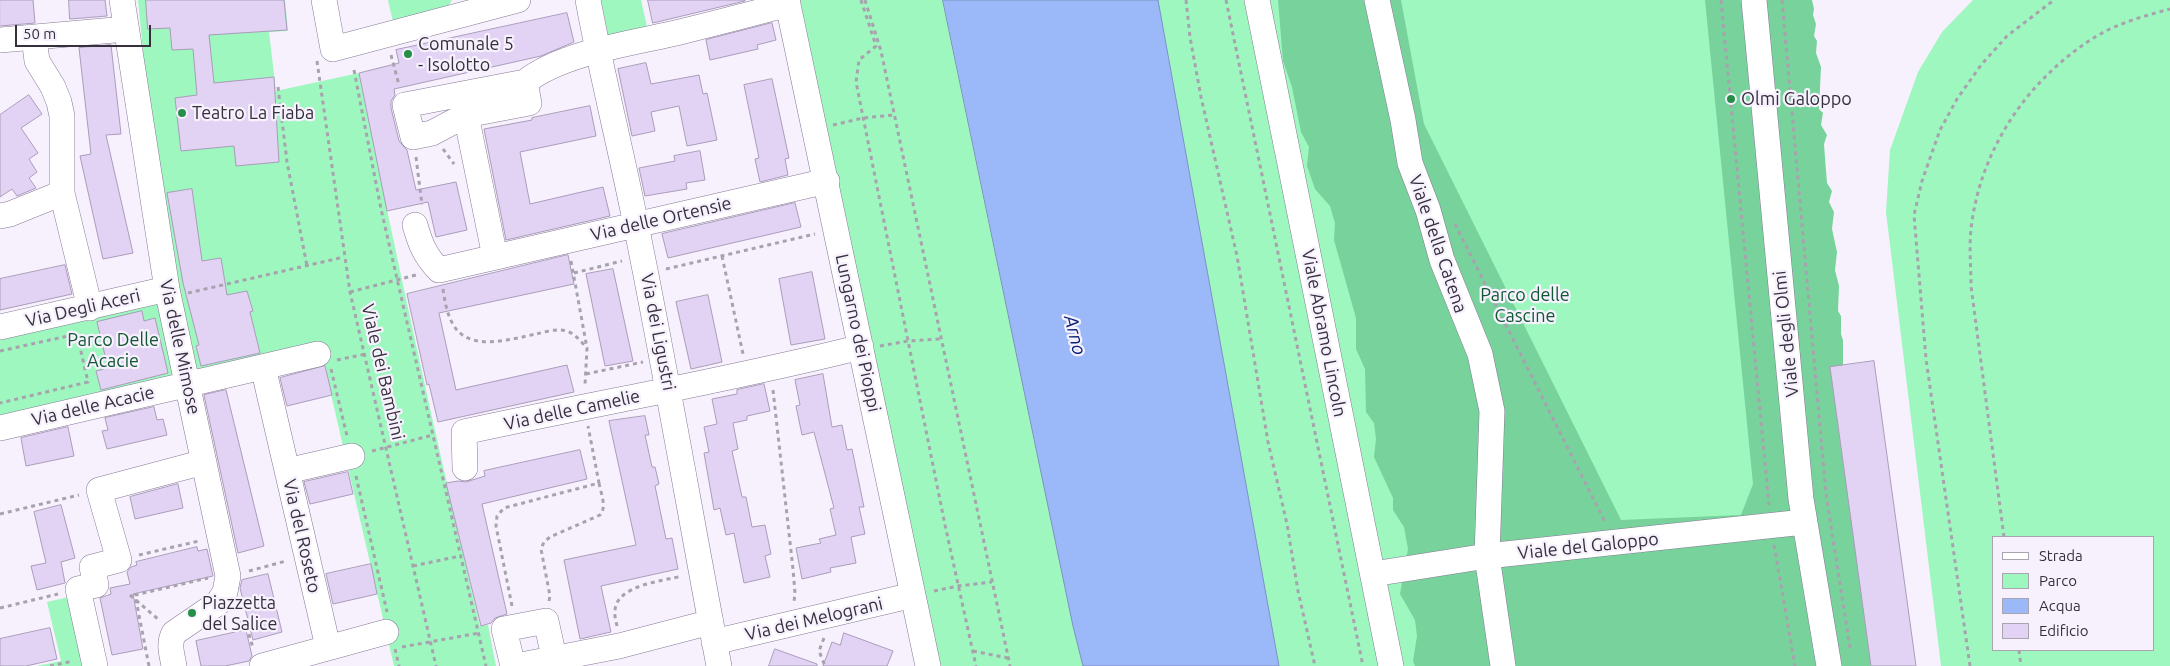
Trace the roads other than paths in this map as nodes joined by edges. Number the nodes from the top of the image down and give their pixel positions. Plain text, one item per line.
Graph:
1 (122, 0) edge
2 (324, 0) edge
3 (518, 0) edge
4 (588, 0) edge
5 (1257, 0) edge
6 (1377, 0) edge
7 (1754, 0) edge
8 (787, 2) edge
9 (126, 29) junction
10 (34, 37) junction
11 (0, 40) edge
12 (597, 50) junction
13 (525, 82) junction
14 (466, 115) junction
15 (827, 181) junction
16 (62, 193) junction
17 (0, 216) edge
18 (415, 224) road end
19 (636, 224) junction
20 (495, 257) junction
21 (168, 293) junction
22 (90, 308) junction
23 (0, 327) edge
24 (868, 347) junction
25 (318, 354) dead end
26 (263, 366) junction
27 (187, 385) junction
28 (670, 391) junction
29 (0, 428) edge
30 (352, 456) road end
31 (204, 462) junction
32 (465, 468) dead end
33 (287, 471) junction
34 (1804, 522) junction
35 (1487, 556) junction
36 (1373, 574) junction
37 (914, 595) junction
38 (713, 632) junction
39 (391, 634) road end
40 (328, 647) junction
41 (258, 658) edge
42 (554, 658) junction
43 (1840, 661) edge
44 (96, 666) edge
45 (174, 666) edge
46 (514, 666) edge
47 (719, 666) edge
48 (928, 666) edge
49 (1391, 666) edge
50 (1504, 666) edge

1 - 9 street, Via delle Mimose
2 - 3 street
4 - 12 street, Via dei Ligustri
5 - 36 street, Viale Abramo Lincoln
6 - 35 street, Viale della Catena
7 - 34 street, Viale degli Olmi
8 - 12 street
8 - 15 street, Lungarno dei Pioppi
9 - 10 street
9 - 21 street, Via delle Mimose
10 - 11 street
10 - 16 street
12 - 13 street
12 - 19 street, Via dei Ligustri
13 - 14 street
13 - 14 street
14 - 20 street
15 - 19 street, Via delle Ortensie
15 - 24 street, Lungarno dei Pioppi
16 - 17 street
16 - 22 street
18 - 20 street, Via delle Ortensie
19 - 20 street, Via delle Ortensie
19 - 28 street, Via dei Ligustri
21 - 22 street, Via Degli Aceri
21 - 27 street, Via delle Mimose
22 - 23 street, Via Degli Aceri
24 - 28 street, Via delle Camelie
24 - 37 street, Lungarno dei Pioppi
25 - 26 street
26 - 27 street
26 - 33 street, Via del Roseto
27 - 29 street, Via delle Acacie
27 - 31 street, Via delle Mimose
28 - 32 street, Via delle Camelie
28 - 38 street, Via dei Ligustri
30 - 33 street
31 - 44 street
31 - 45 street, Via delle Mimose
33 - 40 street, Via del Roseto
34 - 35 street, Viale del Galoppo
34 - 43 street, Viale degli Olmi
35 - 36 street, Viale del Galoppo
35 - 50 street, Viale della Catena
36 - 49 street, Viale Abramo Lincoln
37 - 38 street, Via dei Melograni
37 - 48 street, Lungarno dei Pioppi
38 - 42 street, Via dei Melograni
38 - 47 street, Via dei Ligustri
39 - 40 street
40 - 41 street
42 - 46 street, Via dei Melograni
42 - 46 street

